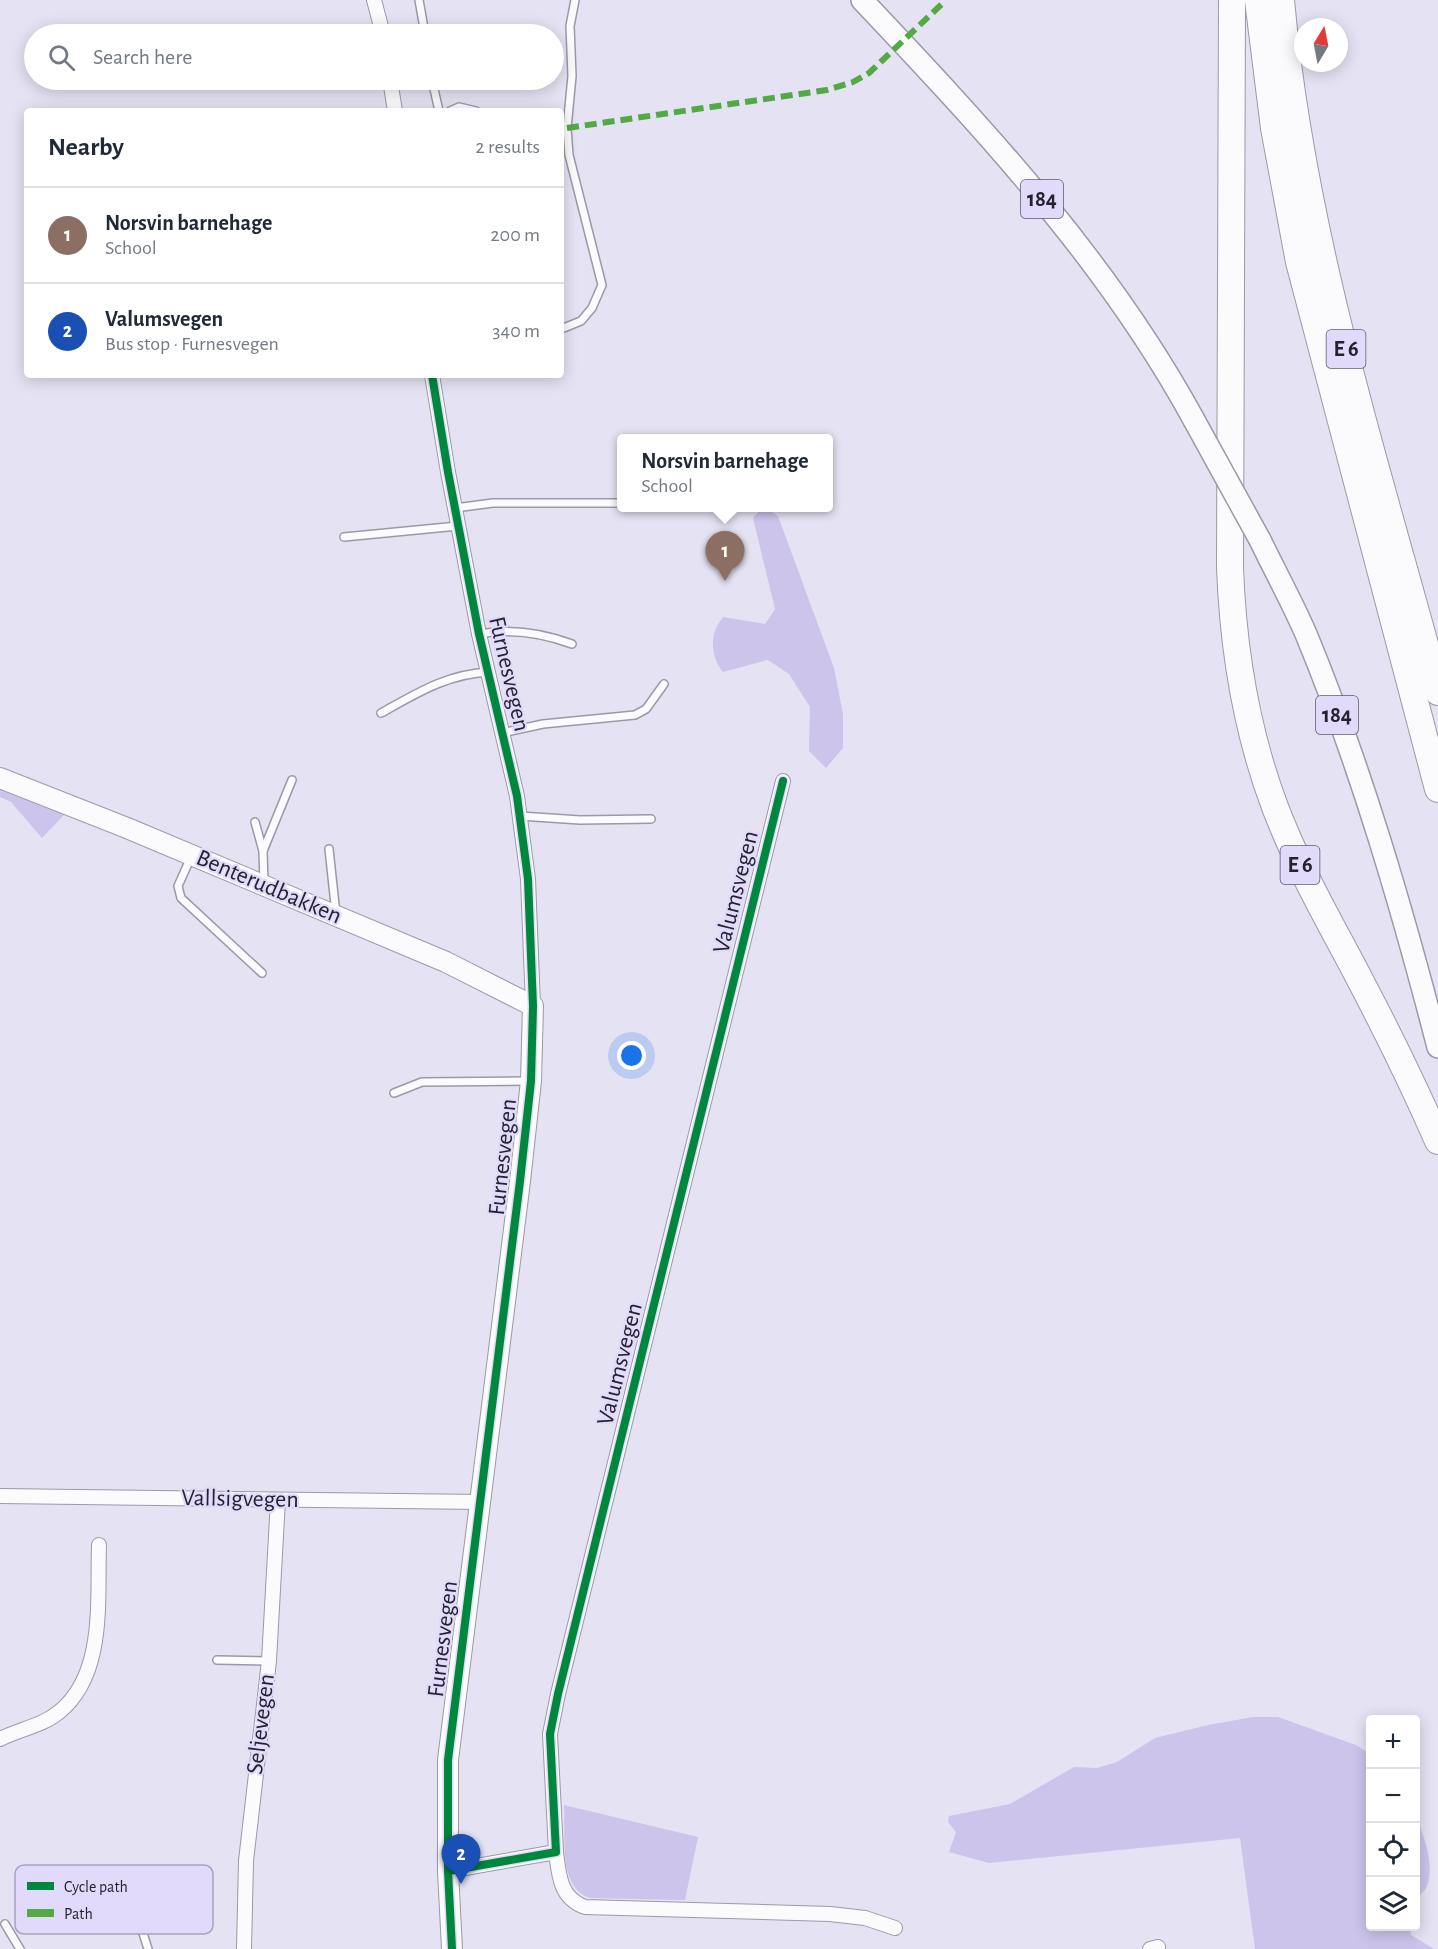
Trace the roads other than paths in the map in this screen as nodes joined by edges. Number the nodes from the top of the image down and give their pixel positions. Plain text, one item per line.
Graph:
1 (374, 0) edge
2 (419, 0) edge
3 (575, 0) edge
4 (862, 0) edge
5 (1232, 0) edge
6 (1258, 0) edge
7 (1281, 0) edge
8 (380, 24) edge
9 (423, 24) edge
10 (392, 90) edge
11 (434, 90) edge
12 (395, 108) edge
13 (438, 108) edge
14 (564, 128) edge
15 (564, 328) edge
16 (432, 378) edge
17 (617, 502) edge
18 (454, 508) junction
19 (458, 526) junction
20 (344, 537) dead end
21 (479, 634) junction
22 (572, 644) dead end
23 (489, 672) junction
24 (664, 684) dead end
25 (1438, 692) edge
26 (381, 713) dead end
27 (502, 733) junction
28 (0, 778) edge
29 (292, 780) dead end
30 (783, 781) dead end
31 (1438, 789) edge
32 (520, 816) junction
33 (651, 819) dead end
34 (255, 822) dead end
35 (329, 849) dead end
36 (263, 851) junction
37 (192, 854) junction
38 (265, 886) junction
39 (337, 916) junction
40 (262, 973) dead end
41 (533, 1006) junction
42 (1438, 1047) edge
43 (531, 1081) junction
44 (394, 1093) dead end
45 (1438, 1141) edge
46 (0, 1496) edge
47 (278, 1500) junction
48 (481, 1502) junction
49 (99, 1545) dead end
50 (216, 1660) dead end
51 (269, 1661) junction
52 (0, 1739) edge
53 (556, 1852) junction
54 (448, 1871) junction
55 (5, 1924) dead end
56 (895, 1928) dead end
57 (143, 1934) edge
58 (20, 1949) edge
59 (148, 1949) edge
60 (244, 1949) edge
61 (452, 1949) edge

1 - 8 street
2 - 9 lane
3 - 14 lane
4 - 42 main road, 184, bridge
5 - 45 highway, E 6
6 - 31 highway, E 6
7 - 25 highway, E 6
10 - 12 street
11 - 13 lane
14 - 15 lane
16 - 18 street, Furnesvegen
17 - 18 lane
18 - 19 street, Furnesvegen
19 - 20 lane
19 - 21 street, Furnesvegen
21 - 22 lane
21 - 23 street, Furnesvegen
23 - 26 lane
23 - 27 street, Furnesvegen
24 - 27 lane
27 - 32 street, Furnesvegen
28 - 37 main road, Benterudbakken
29 - 36 lane
30 - 53 street, Valumsvegen
32 - 33 lane
32 - 41 street, Furnesvegen
34 - 36 lane
35 - 39 lane
36 - 38 lane
37 - 38 main road, Benterudbakken
37 - 40 lane
38 - 39 main road, Benterudbakken
39 - 41 main road, Benterudbakken
41 - 43 main road, Furnesvegen
43 - 44 lane
43 - 48 main road, Furnesvegen
46 - 47 street, Vallsigvegen
47 - 48 street, Vallsigvegen
47 - 51 street, Seljevegen
48 - 54 main road, Furnesvegen
49 - 52 street
50 - 51 lane
51 - 60 street, Seljevegen
53 - 54 street
53 - 56 street, Valumsvegen
54 - 61 main road, Furnesvegen
55 - 58 lane
57 - 59 lane

